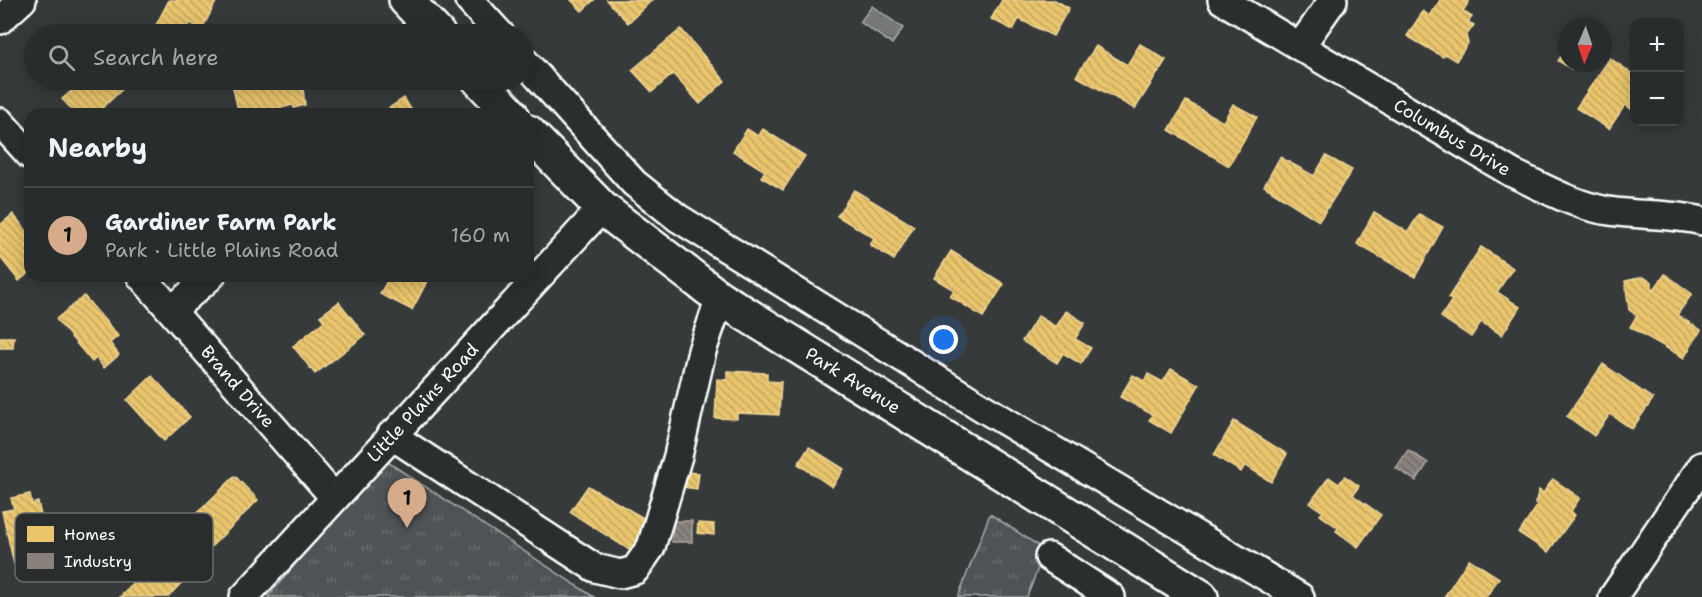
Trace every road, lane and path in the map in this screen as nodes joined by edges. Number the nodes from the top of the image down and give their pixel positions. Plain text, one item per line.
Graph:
1 (22, 0) edge
2 (406, 0) edge
3 (469, 0) edge
4 (1222, 0) edge
5 (1333, 0) edge
6 (0, 20) edge
7 (429, 24) edge
8 (491, 24) edge
9 (1300, 47) junction
10 (534, 72) edge
11 (488, 90) edge
12 (505, 108) edge
13 (0, 122) edge
14 (534, 138) edge
15 (24, 148) edge
16 (602, 208) junction
17 (1702, 221) edge
18 (534, 281) edge
19 (146, 282) edge
20 (204, 282) edge
21 (533, 282) edge
22 (720, 298) junction
23 (172, 310) junction
24 (391, 435) junction
25 (1702, 466) edge
26 (334, 497) junction
27 (1049, 557) dead end
28 (244, 597) edge
29 (1111, 597) edge
30 (1201, 597) edge
31 (1300, 597) edge
32 (1613, 597) edge

1 - 6 street
2 - 7 main road
3 - 8 street
4 - 9 street, Columbus Drive
5 - 9 street
9 - 17 street, Columbus Drive
10 - 31 street
11 - 12 main road
13 - 15 street
14 - 16 main road, Park Avenue
16 - 18 street, Little Plains Road
16 - 22 main road, Park Avenue
19 - 23 street, Brand Drive
20 - 23 street
21 - 24 street, Little Plains Road
22 - 24 street
22 - 30 main road, Park Avenue
23 - 26 street, Brand Drive
24 - 26 street, Little Plains Road
25 - 32 street
26 - 28 street, Little Plains Road
27 - 29 street

